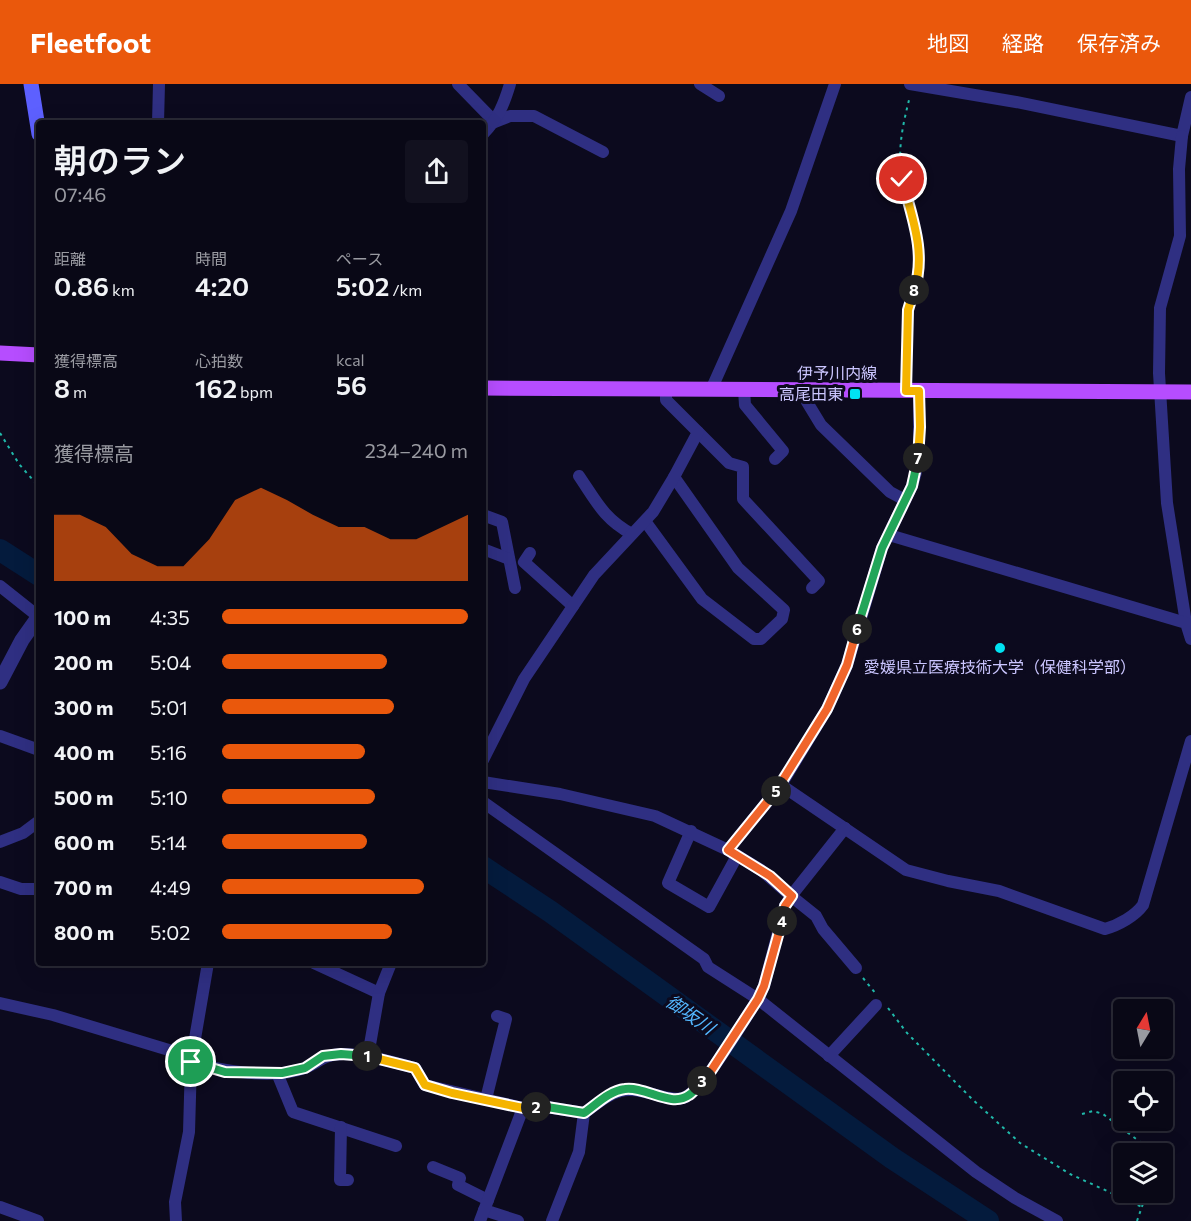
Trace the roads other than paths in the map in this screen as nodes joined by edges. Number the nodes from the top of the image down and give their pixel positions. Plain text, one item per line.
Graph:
1 (31, 84) edge
2 (159, 84) edge
3 (458, 84) edge
4 (510, 84) edge
5 (700, 84) edge
6 (835, 84) edge
7 (911, 84) edge
8 (719, 96) dead end
9 (1191, 97) edge
10 (37, 120) edge
11 (158, 120) edge
12 (495, 122) junction
13 (486, 131) edge
14 (1182, 136) junction
15 (603, 152) dead end
16 (0, 353) edge
17 (36, 355) edge
18 (486, 388) edge
19 (666, 389) junction
20 (711, 390) junction
21 (744, 390) junction
22 (805, 390) junction
23 (913, 391) junction
24 (1160, 391) junction
25 (1191, 392) edge
26 (698, 432) junction
27 (775, 459) dead end
28 (579, 476) dead end
29 (674, 477) junction
30 (905, 500) junction
31 (486, 516) edge
32 (645, 520) junction
33 (632, 534) junction
34 (889, 535) junction
35 (486, 551) edge
36 (510, 563) junction
37 (0, 586) edge
38 (515, 588) dead end
39 (813, 588) dead end
40 (573, 606) junction
41 (36, 615) edge
42 (36, 621) edge
43 (1185, 623) junction
44 (1191, 639) edge
45 (0, 682) edge
46 (0, 736) edge
47 (1191, 741) edge
48 (36, 749) edge
49 (486, 754) edge
50 (486, 782) edge
51 (781, 784) junction
52 (486, 804) edge
53 (36, 823) edge
54 (845, 828) junction
55 (691, 831) junction
56 (0, 842) edge
57 (733, 853) junction
58 (0, 882) edge
59 (36, 889) edge
60 (792, 896) junction
61 (207, 966) edge
62 (322, 966) edge
63 (390, 966) edge
64 (856, 968) road end
65 (379, 993) junction
66 (756, 1002) junction
67 (880, 1002) road end
68 (0, 1003) edge
69 (498, 1016) dead end
70 (368, 1056) junction
71 (829, 1056) junction
72 (191, 1060) junction
73 (277, 1073) junction
74 (486, 1099) junction
75 (523, 1108) junction
76 (584, 1113) junction
77 (340, 1127) junction
78 (396, 1146) dead end
79 (433, 1167) dead end
80 (348, 1180) dead end
81 (0, 1207) edge
82 (484, 1210) edge
83 (38, 1221) edge
84 (176, 1221) edge
85 (518, 1221) edge
86 (552, 1221) edge
87 (1057, 1221) edge

1 - 10 main road
2 - 11 street
3 - 12 street
4 - 12 street
5 - 8 street
6 - 20 street
7 - 14 street
9 - 14 street
12 - 13 street
12 - 15 street
14 - 24 street
16 - 17 main road
18 - 19 main road, 伊予川内線
19 - 20 main road, 伊予川内線
19 - 26 street
20 - 21 main road, 伊予川内線
21 - 22 main road, 伊予川内線
21 - 27 street
22 - 23 main road, 伊予川内線
22 - 30 street
23 - 24 main road, 伊予川内線
23 - 30 street
24 - 25 main road, 伊予川内線
24 - 43 street
26 - 29 street
26 - 39 street
28 - 33 street
29 - 32 street
29 - 32 street
30 - 34 street
31 - 36 street
32 - 33 street
33 - 40 street
34 - 43 street
34 - 51 street
35 - 36 street
36 - 38 street
36 - 40 street
37 - 41 street
40 - 49 street
42 - 45 street
43 - 44 street
46 - 48 street
47 - 54 street
50 - 55 street
51 - 54 street
51 - 57 street
52 - 66 street
53 - 56 street
54 - 60 street
55 - 57 street
55 - 57 street
57 - 60 street
58 - 59 street
60 - 64 street
60 - 66 street
61 - 72 street
62 - 65 street
63 - 65 street
65 - 70 street
66 - 71 street
66 - 76 street
67 - 71 street
68 - 72 street
69 - 74 street
70 - 73 street
70 - 74 street
71 - 87 street
72 - 73 street
72 - 84 street
73 - 77 street
74 - 75 street
75 - 76 street
75 - 82 street
76 - 86 street
77 - 78 street
77 - 80 street
79 - 82 street
81 - 83 street
82 - 85 street

